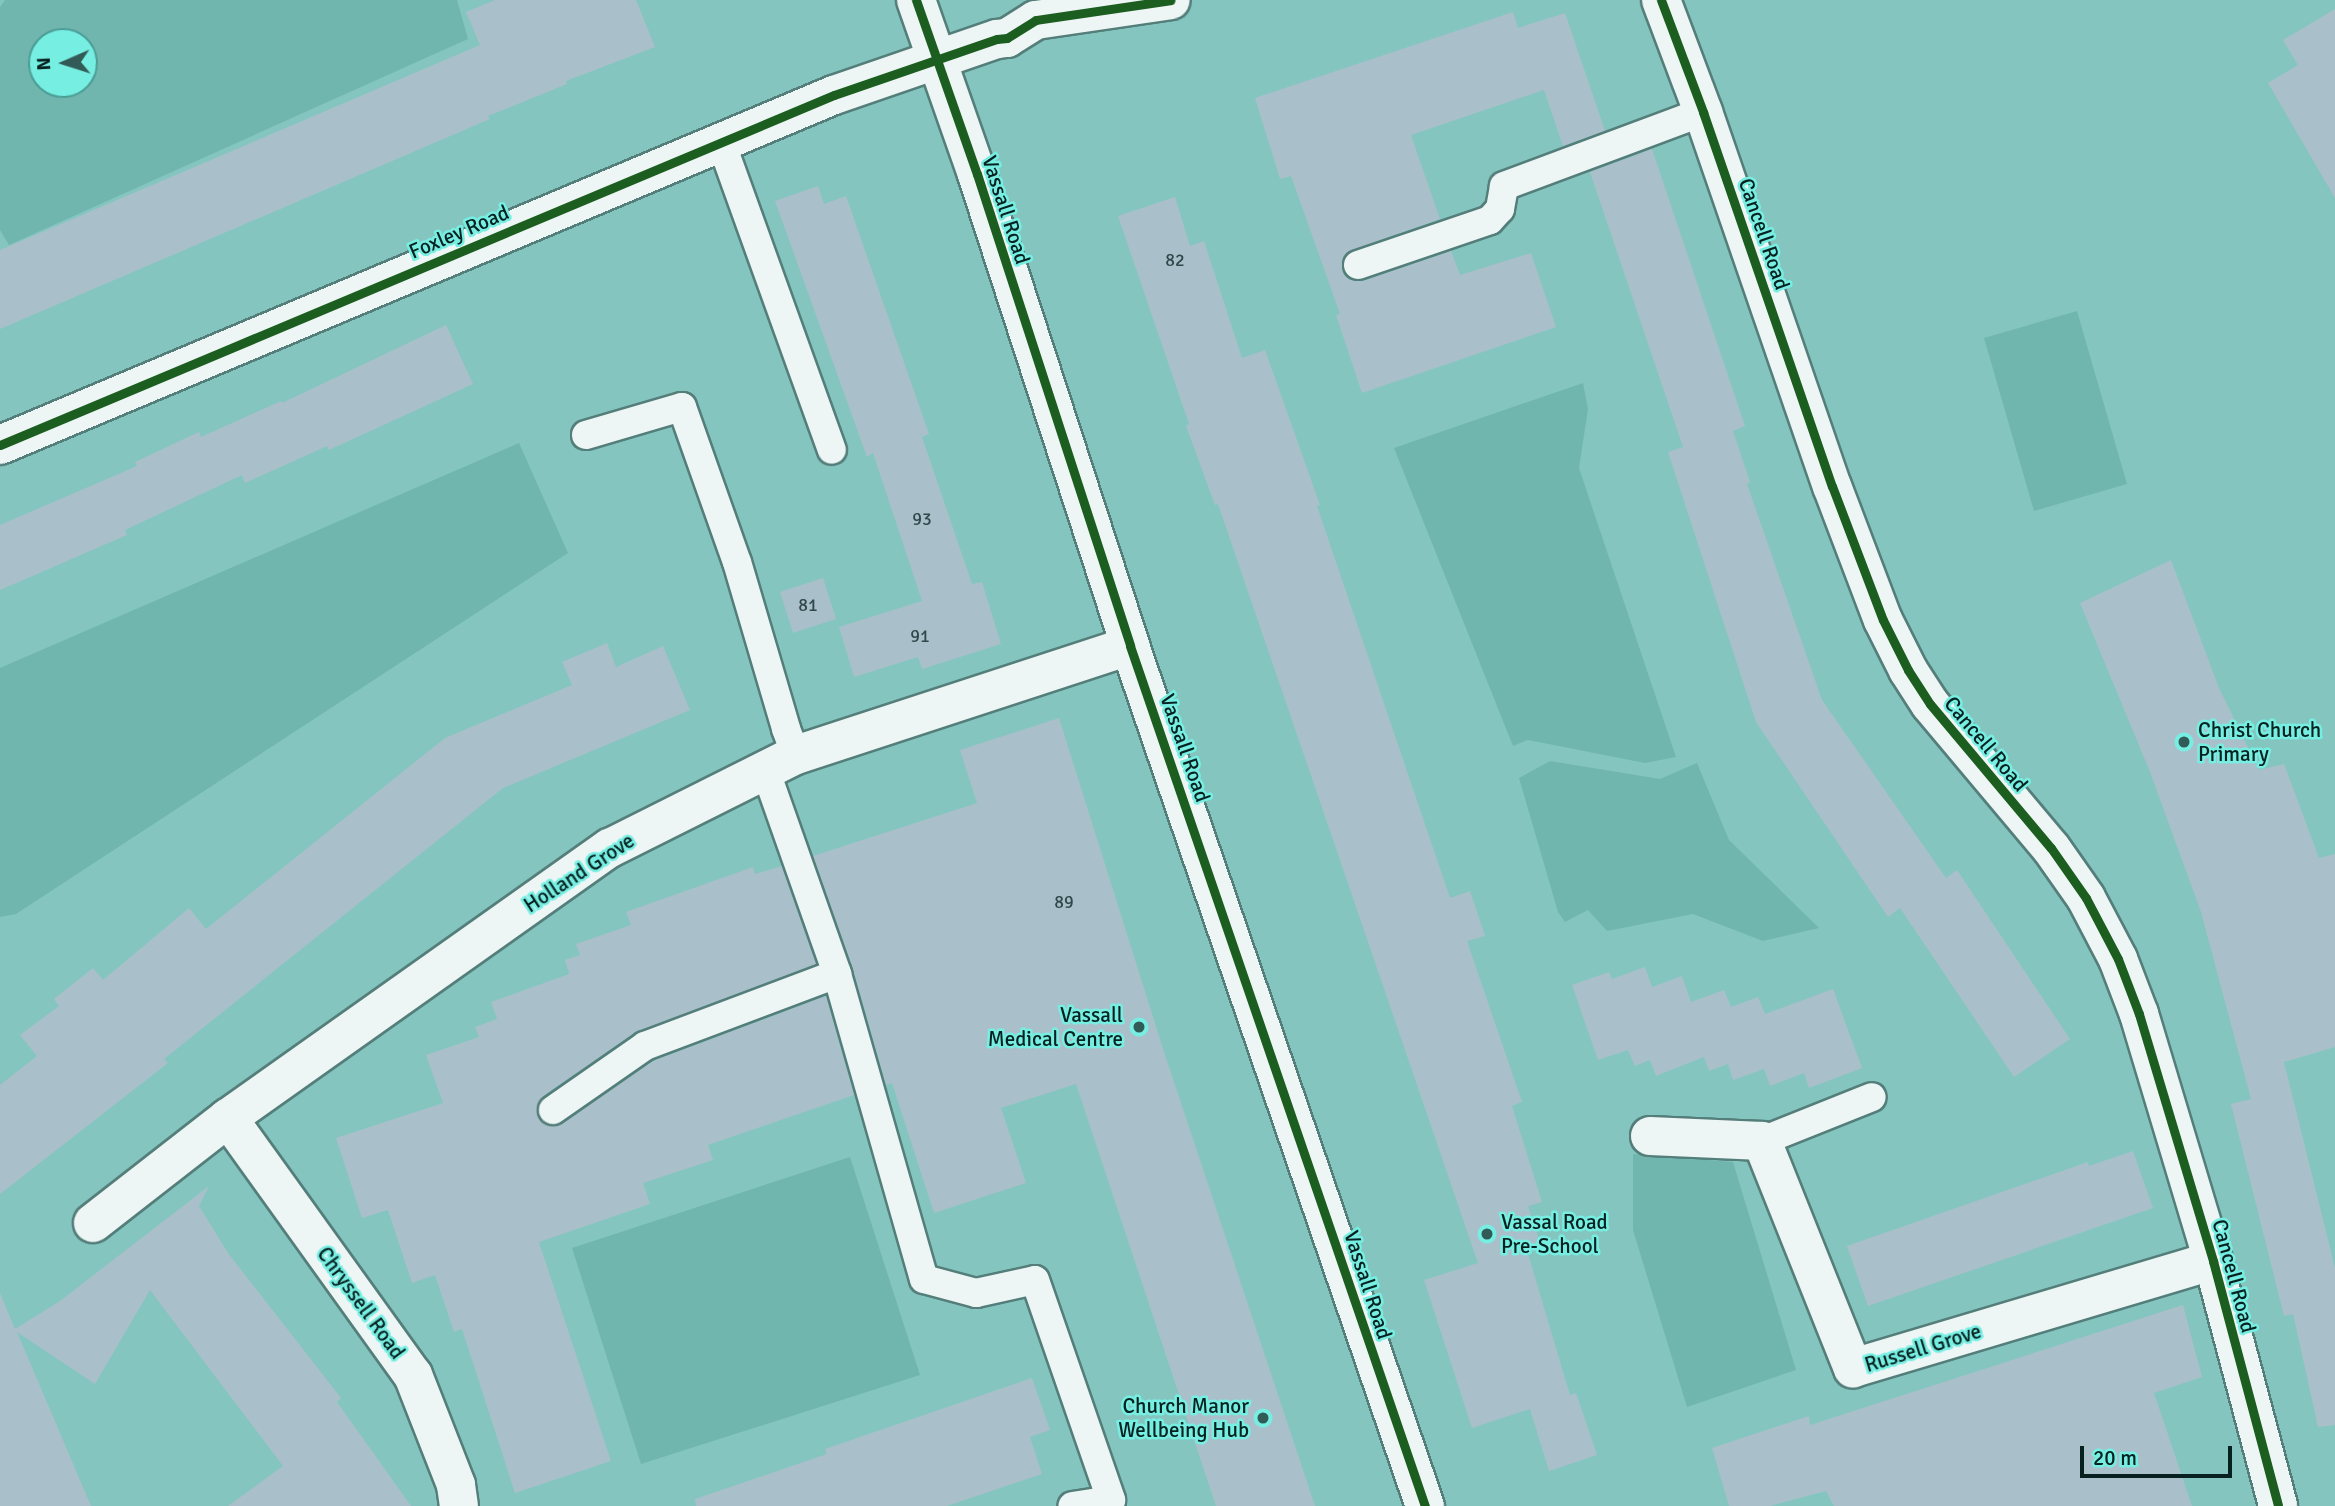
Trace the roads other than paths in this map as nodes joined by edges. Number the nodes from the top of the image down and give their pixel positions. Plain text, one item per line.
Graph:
1 (916, 0) edge
2 (1171, 0) edge
3 (1661, 0) edge
4 (936, 61) junction
5 (1703, 112) junction
6 (721, 142) junction
7 (1358, 265) dead end
8 (586, 435) dead end
9 (0, 445) edge
10 (832, 450) dead end
11 (1130, 646) junction
12 (781, 762) junction
13 (837, 974) junction
14 (1872, 1097) dead end
15 (553, 1110) dead end
16 (228, 1118) junction
17 (1650, 1136) dead end
18 (1762, 1141) junction
19 (93, 1223) dead end
20 (2213, 1261) junction
21 (459, 1506) edge
22 (1072, 1506) edge
23 (1425, 1506) edge
24 (2278, 1506) edge

1 - 4 street, Vassall Road
2 - 4 street, Foxley Road
3 - 5 street, Cancell Road
4 - 6 street, Foxley Road
4 - 11 street, Vassall Road
5 - 7 lane
5 - 20 street, Cancell Road
6 - 9 street, Foxley Road
6 - 10 lane
8 - 12 lane
11 - 12 street, Holland Grove
11 - 23 street, Vassall Road
12 - 13 lane
12 - 16 street, Holland Grove
13 - 15 lane
13 - 22 lane
14 - 18 lane
16 - 19 street, Holland Grove
16 - 21 street, Chryssell Road
17 - 18 street
18 - 20 street, Russell Grove
20 - 24 street, Cancell Road

